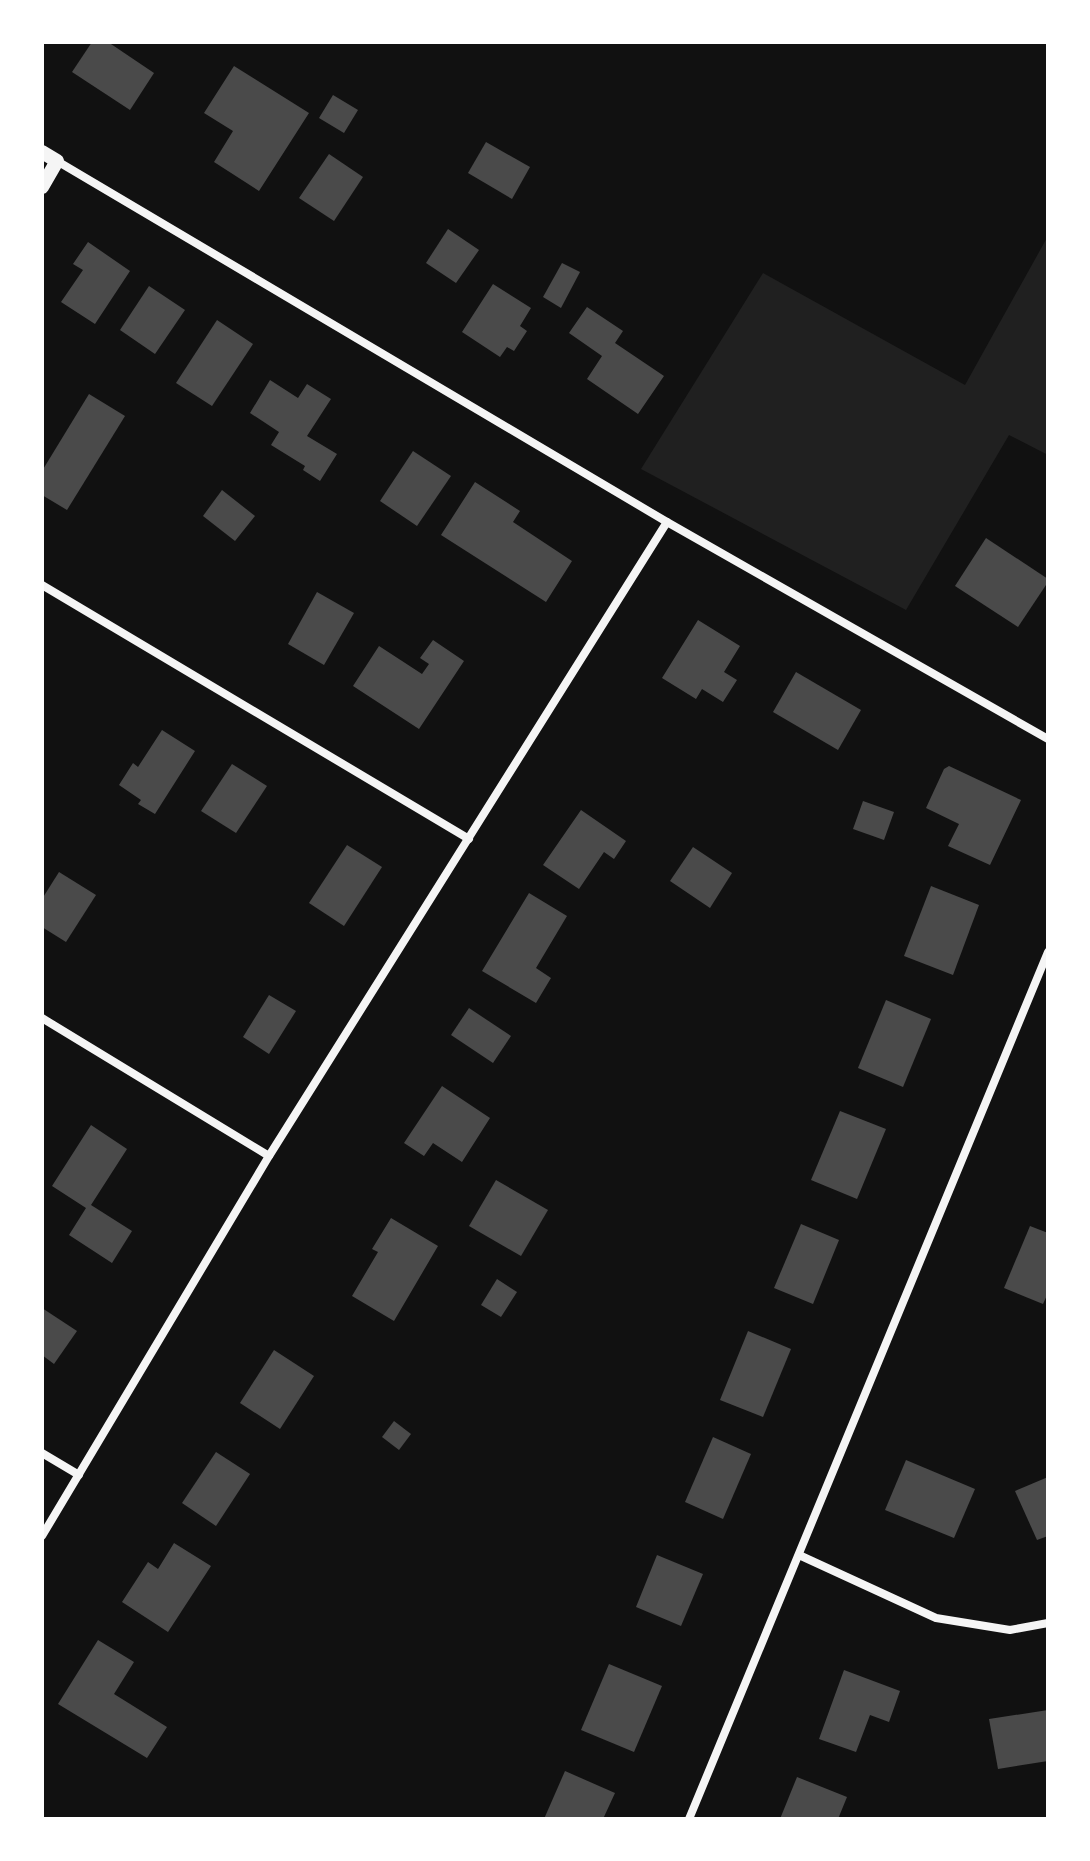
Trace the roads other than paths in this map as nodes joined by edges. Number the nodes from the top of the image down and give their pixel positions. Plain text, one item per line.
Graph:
1 (42, 152) edge
2 (57, 161) junction
3 (42, 187) edge
4 (667, 522) junction
5 (42, 585) edge
6 (1048, 739) edge
7 (469, 839) junction
8 (1048, 952) edge
9 (42, 1018) edge
10 (269, 1156) junction
11 (42, 1453) edge
12 (79, 1475) junction
13 (42, 1536) edge
14 (799, 1555) junction
15 (1048, 1623) edge
16 (689, 1819) edge

1 - 2 street
2 - 3 street
2 - 4 street
4 - 6 street
4 - 7 street
5 - 7 street
7 - 10 street
8 - 14 street
9 - 10 street
10 - 12 street
11 - 12 street
12 - 13 street
14 - 15 street
14 - 16 street

